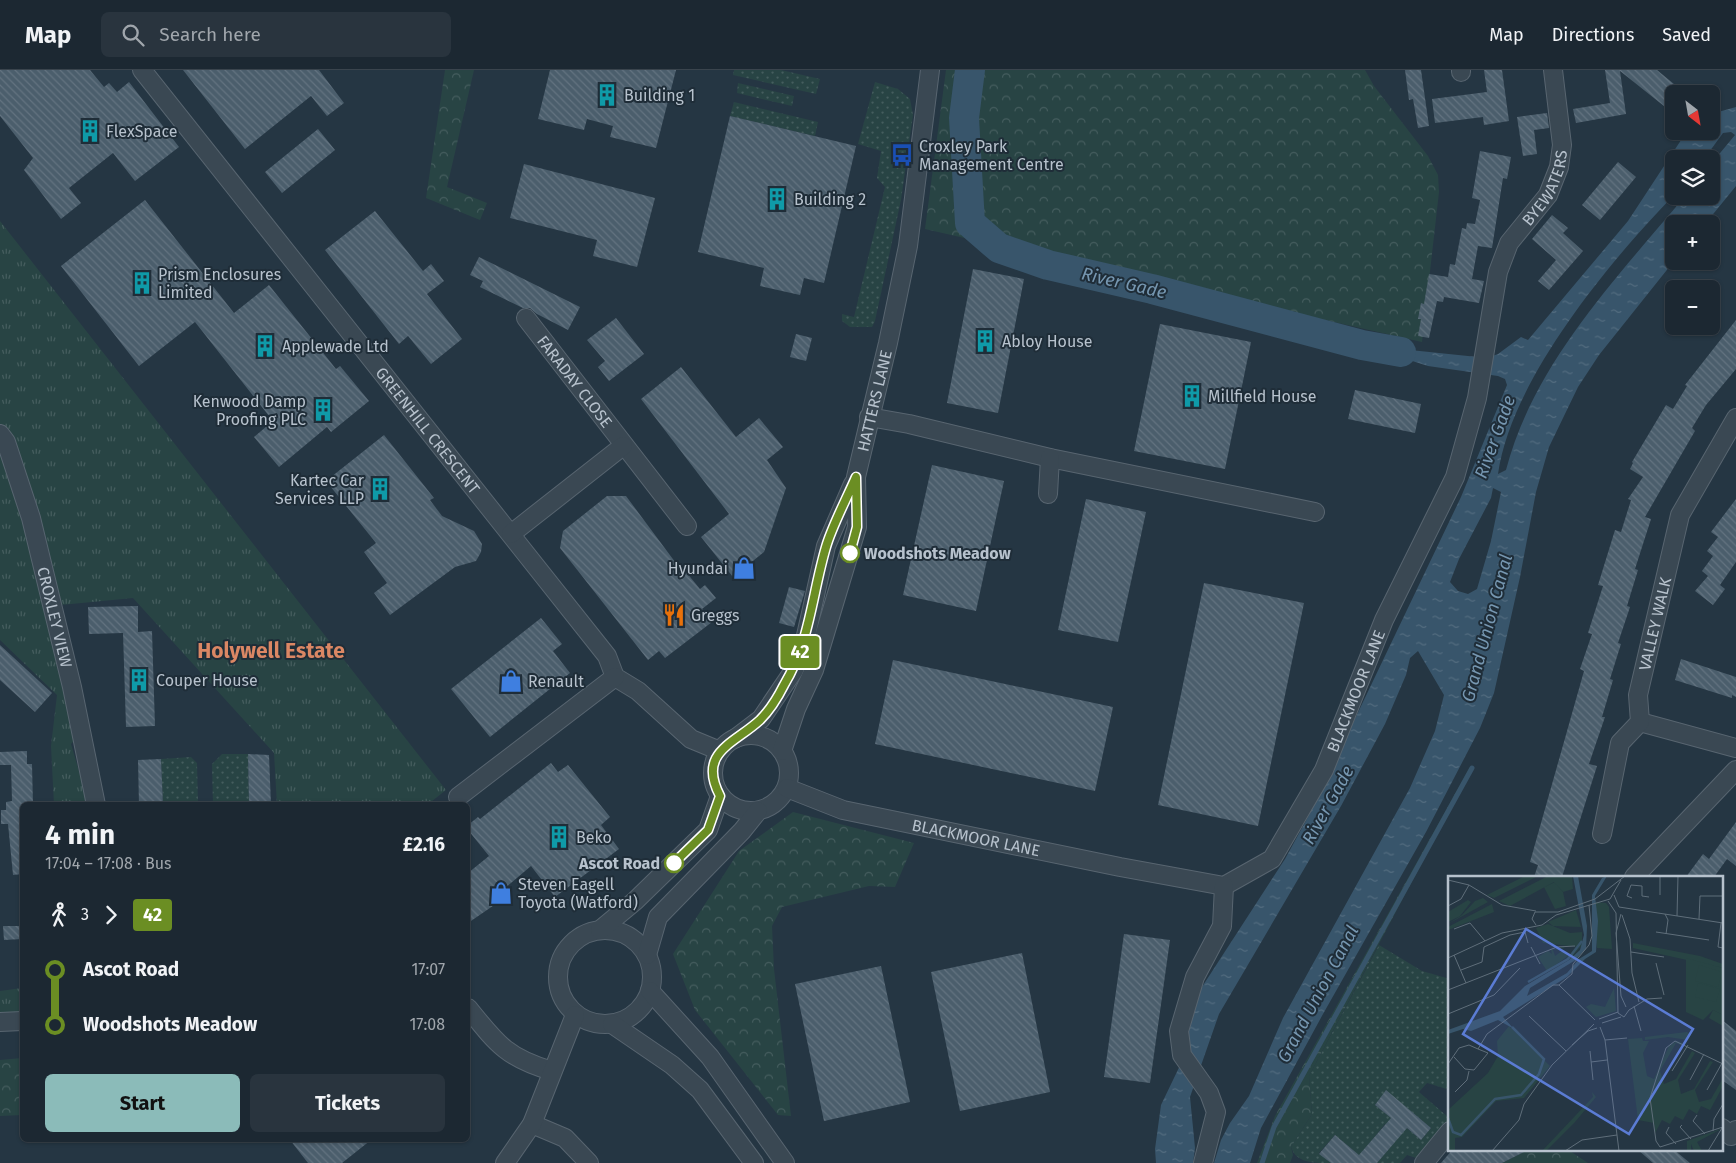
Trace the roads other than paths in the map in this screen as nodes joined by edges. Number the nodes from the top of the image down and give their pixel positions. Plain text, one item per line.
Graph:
1 (142, 70) edge
2 (930, 70) edge
3 (1553, 70) edge
4 (1493, 296) joint
5 (526, 318) dead end
6 (869, 417) junction
7 (1736, 418) edge
8 (0, 434) edge
9 (623, 446) junction
10 (1050, 458) junction
11 (856, 477) junction
12 (1048, 494) dead end
13 (1315, 512) dead end
14 (687, 526) dead end
15 (511, 534) junction
16 (615, 676) junction
17 (1640, 722) junction
18 (736, 738) junction
19 (1736, 748) edge
20 (782, 750) junction
21 (720, 751) junction
22 (1736, 770) edge
23 (787, 788) junction
24 (720, 796) junction
25 (458, 797) dead end
26 (95, 802) edge
27 (758, 811) junction
28 (1602, 834) dead end
29 (1635, 876) edge
30 (1224, 886) junction
31 (600, 930) junction
32 (647, 955) junction
33 (650, 992) junction
34 (470, 1010) edge
35 (575, 1014) junction
36 (20, 1021) edge
37 (0, 1022) edge
38 (612, 1024) junction
39 (552, 1072) junction
40 (532, 1124) junction
41 (1724, 1130) edge
42 (1736, 1130) edge
43 (1448, 1133) edge
44 (505, 1163) edge
45 (589, 1163) edge
46 (754, 1163) edge
47 (785, 1163) edge
48 (1204, 1163) edge
49 (1424, 1163) edge

1 - 15 street, GREENHILL CRESCENT
2 - 6 street, HATTERS LANE
3 - 4 street, BYEWATERS
4 - 30 street, BLACKMOOR LANE
5 - 9 street, FARADAY CLOSE
6 - 10 street
6 - 11 street, HATTERS LANE
7 - 17 street, VALLEY WALK
8 - 26 street, CROXLEY VIEW
9 - 14 street, FARADAY CLOSE
9 - 15 street
10 - 12 street
10 - 13 street
11 - 18 street
11 - 20 street, HATTERS LANE
15 - 16 street, GREENHILL CRESCENT
16 - 21 street
16 - 25 street
17 - 19 street
17 - 28 street
18 - 20 street
18 - 21 street
20 - 23 street
21 - 24 street
22 - 29 street
23 - 27 street
23 - 30 street, BLACKMOOR LANE
24 - 27 street
24 - 31 street
27 - 32 street
30 - 48 street
31 - 32 street
31 - 35 street
32 - 33 street
33 - 38 street
33 - 47 street
34 - 39 street
35 - 38 street
35 - 39 street
36 - 37 street
38 - 46 street
39 - 40 street
40 - 44 street
40 - 45 street
41 - 42 street
43 - 49 street

